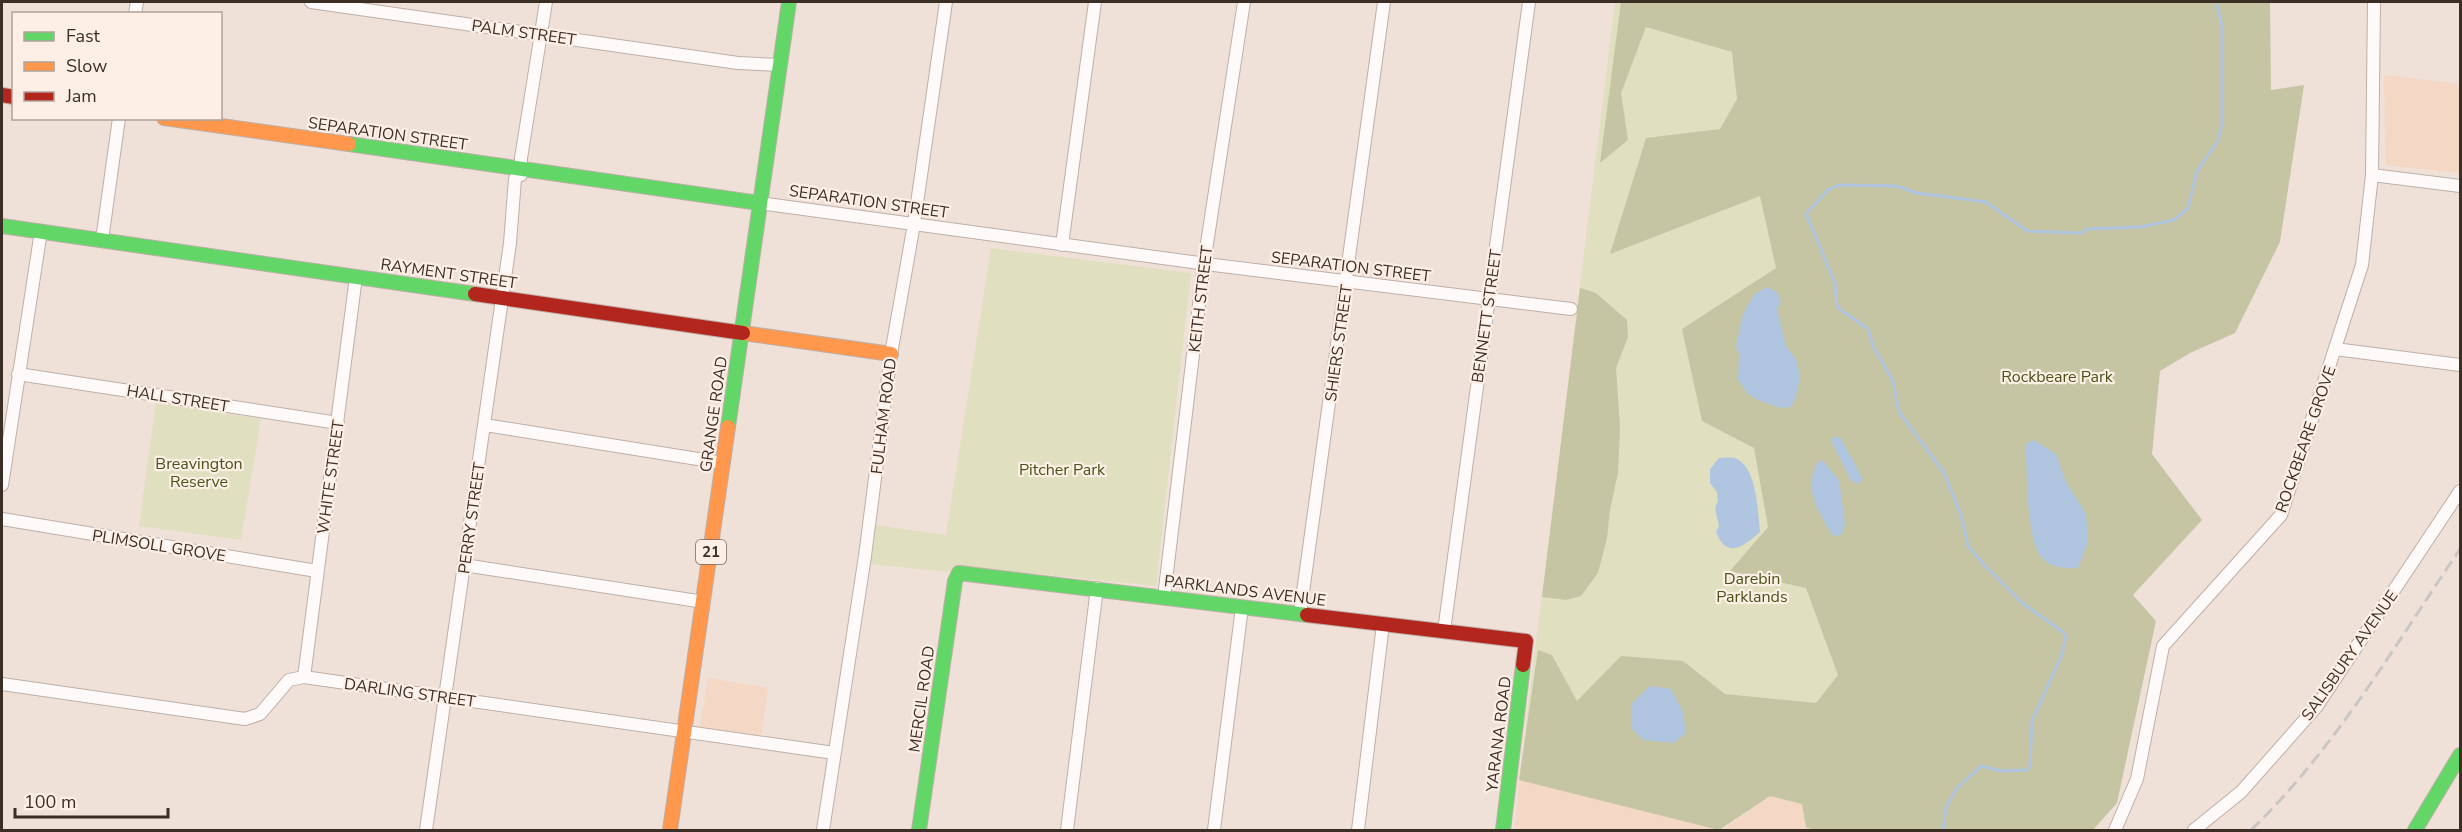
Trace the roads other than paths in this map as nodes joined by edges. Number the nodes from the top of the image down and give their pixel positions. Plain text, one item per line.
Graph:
1 (311, 2) edge
2 (546, 2) edge
3 (789, 2) edge
4 (946, 2) edge
5 (1095, 2) edge
6 (1244, 2) edge
7 (1384, 2) edge
8 (1529, 2) edge
9 (2374, 2) edge
10 (541, 34) junction
11 (779, 69) junction
12 (119, 120) edge
13 (178, 120) edge
14 (520, 168) junction
15 (2372, 176) junction
16 (2460, 186) edge
17 (759, 203) junction
18 (914, 224) junction
19 (2, 226) edge
20 (40, 231) junction
21 (102, 240) junction
22 (1062, 244) junction
23 (1204, 263) junction
24 (356, 277) junction
25 (1346, 282) junction
26 (502, 298) junction
27 (1488, 300) junction
28 (1571, 309) dead end
29 (741, 333) junction
30 (2335, 349) junction
31 (891, 354) junction
32 (2460, 365) edge
33 (18, 374) junction
34 (338, 423) junction
35 (485, 425) junction
36 (723, 463) junction
37 (2, 485) edge
38 (2460, 491) edge
39 (2, 519) edge
40 (464, 565) junction
41 (317, 571) junction
42 (959, 573) joint
43 (1097, 588) junction
44 (1164, 597) junction
45 (704, 602) junction
46 (1242, 607) junction
47 (1300, 614) junction
48 (1383, 624) junction
49 (1444, 632) junction
50 (1526, 642) joint
51 (304, 677) junction
52 (2, 684) edge
53 (446, 696) junction
54 (685, 732) junction
55 (834, 753) junction
56 (2460, 755) edge
57 (426, 831) edge
58 (670, 831) edge
59 (823, 831) edge
60 (919, 831) edge
61 (1067, 831) edge
62 (1214, 831) edge
63 (1358, 831) edge
64 (1503, 831) edge
65 (2115, 831) edge
66 (2194, 831) edge
67 (2415, 831) edge

1 - 10 street, PALM STREET
2 - 10 street, PERRY STREET
3 - 11 street, GRANGE ROAD / 21
4 - 18 street, FULHAM ROAD
5 - 22 street
6 - 23 street, KEITH STREET
7 - 25 street, SHIERS STREET
8 - 27 street, BENNETT STREET
9 - 15 street, ROCKBEARE GROVE
10 - 11 street, PALM STREET
10 - 14 street, PERRY STREET
11 - 17 street, GRANGE ROAD / 21
12 - 21 street
13 - 14 street, SEPARATION STREET
14 - 17 street, SEPARATION STREET
14 - 26 street, PERRY STREET
15 - 16 street
15 - 30 street, ROCKBEARE GROVE
17 - 18 street, SEPARATION STREET
17 - 29 street, GRANGE ROAD / 21
18 - 22 street, SEPARATION STREET
18 - 31 street, FULHAM ROAD
19 - 20 street, RAYMENT STREET
20 - 21 street, RAYMENT STREET
20 - 33 street
21 - 24 street, RAYMENT STREET
22 - 23 street, SEPARATION STREET
23 - 25 street, SEPARATION STREET
23 - 44 street, KEITH STREET
24 - 26 street, RAYMENT STREET
24 - 34 street, WHITE STREET
25 - 27 street, SEPARATION STREET
25 - 47 street, SHIERS STREET
26 - 29 street, RAYMENT STREET
26 - 35 street, PERRY STREET
27 - 28 street, SEPARATION STREET
27 - 49 street, BENNETT STREET
29 - 31 street, RAYMENT STREET
29 - 36 street, GRANGE ROAD / 21
30 - 32 street
30 - 65 street, ROCKBEARE GROVE
31 - 55 street, FULHAM ROAD
33 - 34 street, HALL STREET
33 - 37 street
34 - 41 street, WHITE STREET
35 - 36 street
35 - 40 street, PERRY STREET
36 - 45 street, GRANGE ROAD / 21
38 - 66 street, SALISBURY AVENUE
39 - 41 street, PLIMSOLL GROVE
40 - 45 street
40 - 53 street, PERRY STREET
41 - 51 street, WHITE STREET
42 - 43 street, PARKLANDS AVENUE
42 - 60 street, MERCIL ROAD
43 - 44 street, PARKLANDS AVENUE
43 - 61 street
44 - 46 street, PARKLANDS AVENUE
45 - 54 street, GRANGE ROAD / 21
46 - 47 street, PARKLANDS AVENUE
46 - 62 street
47 - 48 street, PARKLANDS AVENUE
48 - 49 street, PARKLANDS AVENUE
48 - 63 street
49 - 50 street, PARKLANDS AVENUE
50 - 64 street, YARANA ROAD
51 - 52 street
51 - 53 street, DARLING STREET
53 - 54 street, DARLING STREET
53 - 57 street, PERRY STREET
54 - 55 street, DARLING STREET
54 - 58 street, GRANGE ROAD / 21
55 - 59 street, FULHAM ROAD
56 - 67 street

